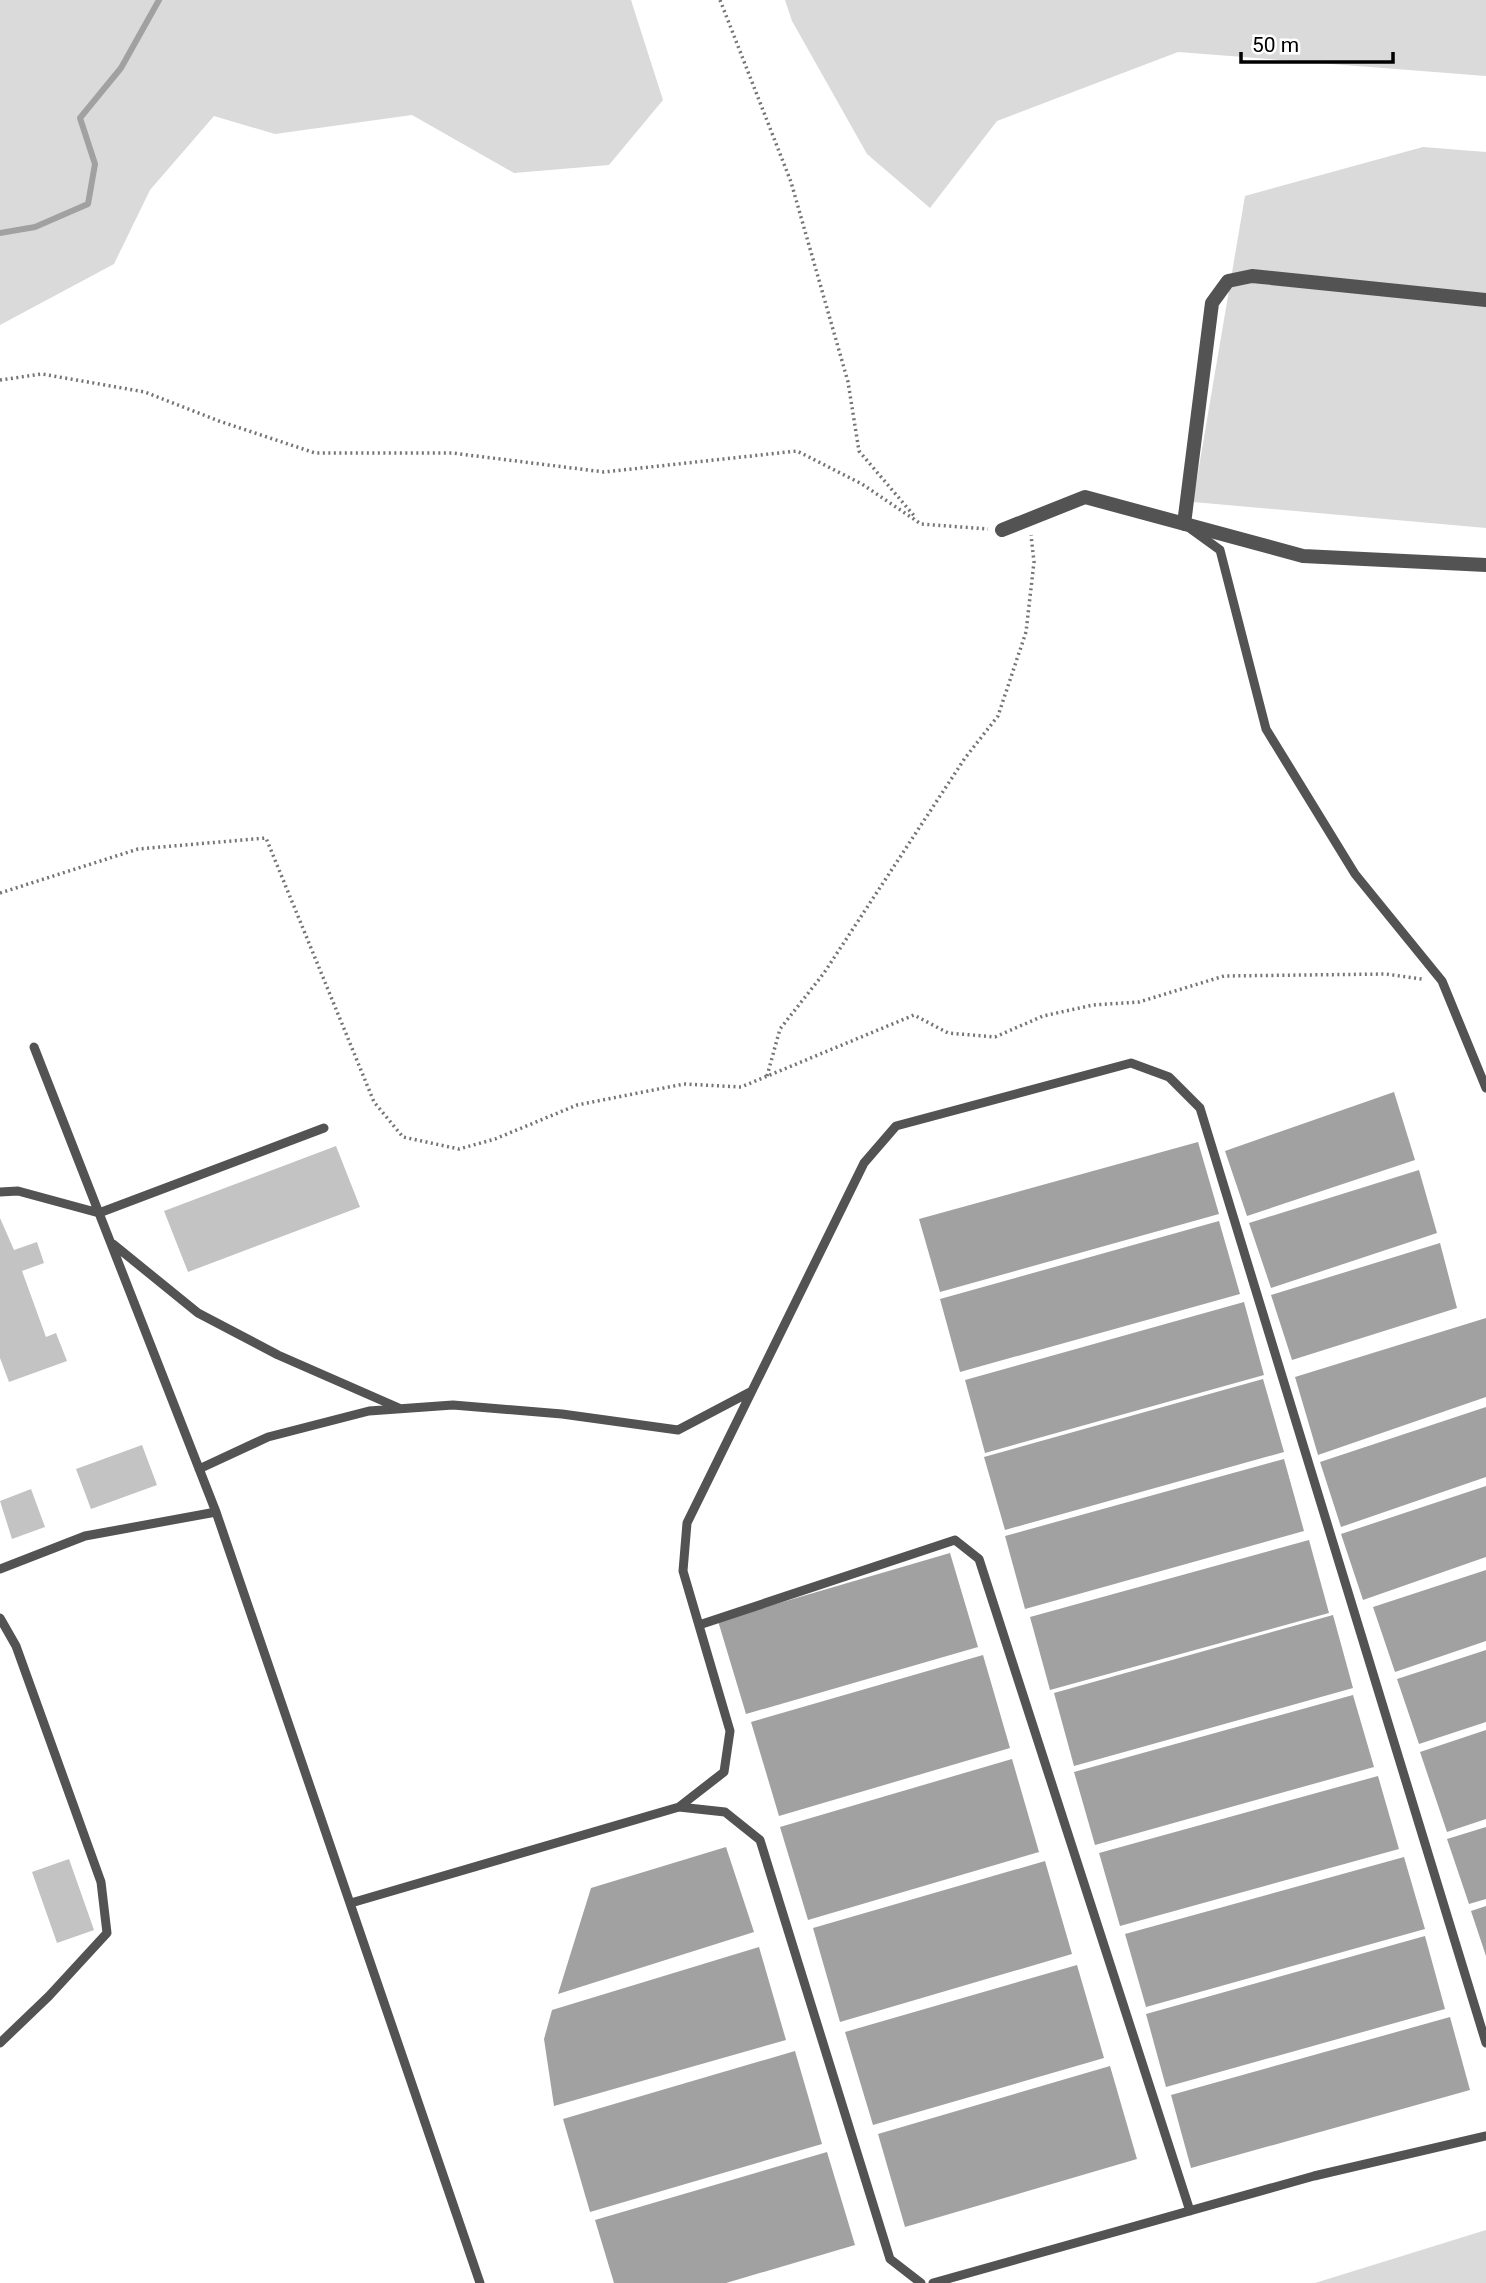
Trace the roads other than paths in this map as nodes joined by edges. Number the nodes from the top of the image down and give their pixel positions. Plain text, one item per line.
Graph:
1 (1486, 300) edge
2 (1184, 524) junction
3 (1003, 530) road end
4 (1486, 565) edge
5 (34, 1047) dead end
6 (1486, 1088) edge
7 (324, 1128) dead end
8 (0, 1192) edge
9 (99, 1213) junction
10 (110, 1242) junction
11 (753, 1390) junction
12 (401, 1409) junction
13 (199, 1469) junction
14 (216, 1512) junction
15 (0, 1569) edge
16 (0, 1618) edge
17 (699, 1625) junction
18 (679, 1807) junction
19 (351, 1903) junction
20 (0, 2043) edge
21 (1486, 2043) edge
22 (1486, 2136) edge
23 (1190, 2211) junction
24 (480, 2283) edge
25 (921, 2283) edge
26 (933, 2283) edge

1 - 2 street
2 - 3 street
2 - 4 street
2 - 6 lane
5 - 9 lane
7 - 9 lane
8 - 9 lane
9 - 10 lane
10 - 12 lane
10 - 13 lane
11 - 12 lane
11 - 17 lane
11 - 21 lane
12 - 13 lane
13 - 14 lane
14 - 15 lane
14 - 19 lane
16 - 20 lane
17 - 18 lane
17 - 23 lane
18 - 19 lane
18 - 25 lane
19 - 24 lane
22 - 23 lane
23 - 26 lane

